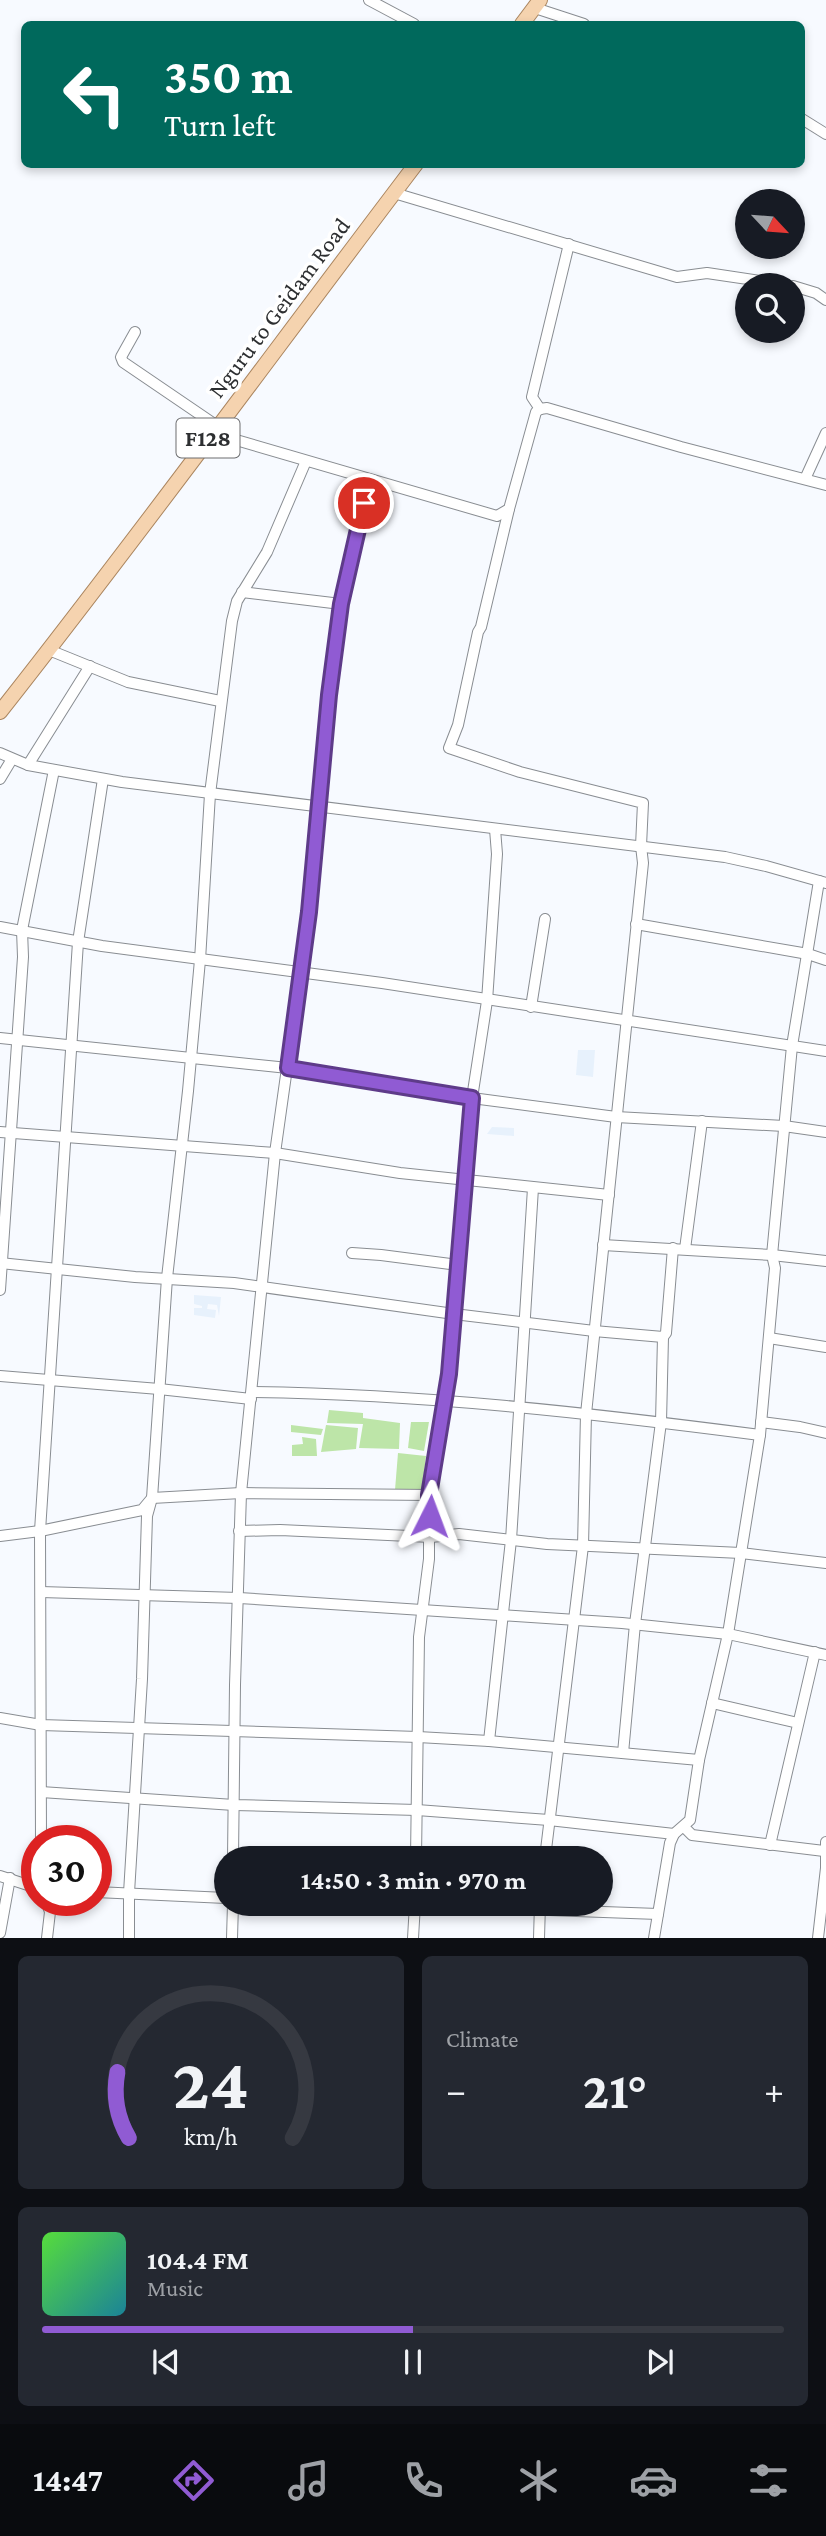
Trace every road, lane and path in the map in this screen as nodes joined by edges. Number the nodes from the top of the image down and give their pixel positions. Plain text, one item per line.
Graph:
1 (369, 0) edge
2 (538, 4) edge
3 (408, 21) edge
4 (524, 21) edge
5 (577, 21) edge
6 (805, 121) edge
7 (826, 134) edge
8 (413, 168) edge
9 (394, 193) junction
10 (569, 244) junction
11 (735, 278) edge
12 (805, 290) edge
13 (826, 300) edge
14 (135, 332) dead end
15 (540, 409) junction
16 (214, 430) junction
17 (826, 433) edge
18 (306, 461) junction
19 (805, 479) junction
20 (370, 480) junction
21 (826, 485) edge
22 (509, 509) junction
23 (242, 592) junction
24 (341, 604) junction
25 (50, 650) junction
26 (90, 666) junction
27 (220, 701) junction
28 (0, 712) edge
29 (0, 753) edge
30 (12, 759) junction
31 (28, 765) junction
32 (54, 770) junction
33 (0, 779) edge
34 (103, 779) junction
35 (210, 794) junction
36 (318, 808) junction
37 (495, 829) junction
38 (641, 846) junction
39 (822, 882) edge
40 (545, 919) dead end
41 (636, 924) junction
42 (0, 927) edge
43 (22, 930) junction
44 (78, 942) junction
45 (807, 954) junction
46 (200, 960) junction
47 (826, 960) edge
48 (302, 973) junction
49 (487, 1001) junction
50 (531, 1007) junction
51 (626, 1021) junction
52 (0, 1038) edge
53 (18, 1039) junction
54 (70, 1046) junction
55 (792, 1046) junction
56 (826, 1051) edge
57 (191, 1057) junction
58 (288, 1068) junction
59 (472, 1098) junction
60 (617, 1117) junction
61 (702, 1121) junction
62 (784, 1126) junction
63 (826, 1132) edge
64 (5, 1133) edge
65 (64, 1138) junction
66 (183, 1145) junction
67 (275, 1153) junction
68 (466, 1178) junction
69 (533, 1188) junction
70 (609, 1195) junction
71 (603, 1245) junction
72 (679, 1248) junction
73 (352, 1253) dead end
74 (772, 1255) junction
75 (826, 1261) edge
76 (1, 1263) edge
77 (458, 1265) junction
78 (55, 1267) junction
79 (167, 1278) junction
80 (263, 1287) junction
81 (0, 1290) edge
82 (454, 1314) junction
83 (525, 1323) junction
84 (594, 1331) junction
85 (663, 1337) junction
86 (769, 1338) junction
87 (826, 1348) edge
88 (0, 1376) edge
89 (49, 1380) junction
90 (159, 1389) junction
91 (251, 1396) junction
92 (444, 1401) junction
93 (520, 1408) junction
94 (586, 1414) junction
95 (661, 1422) junction
96 (761, 1422) junction
97 (826, 1433) edge
98 (760, 1435) junction
99 (241, 1493) junction
100 (429, 1495) junction
101 (152, 1498) junction
102 (40, 1531) junction
103 (239, 1531) junction
104 (0, 1536) edge
105 (431, 1537) junction
106 (510, 1541) junction
107 (583, 1546) junction
108 (645, 1547) junction
109 (741, 1553) junction
110 (826, 1563) edge
111 (41, 1592) junction
112 (144, 1595) junction
113 (239, 1598) junction
114 (421, 1612) junction
115 (503, 1615) junction
116 (574, 1621) junction
117 (635, 1624) junction
118 (728, 1634) junction
119 (820, 1654) edge
120 (712, 1703) junction
121 (0, 1717) edge
122 (798, 1723) junction
123 (41, 1725) junction
124 (140, 1727) junction
125 (234, 1730) junction
126 (418, 1737) junction
127 (489, 1741) junction
128 (559, 1747) junction
129 (623, 1753) junction
130 (699, 1760) junction
131 (41, 1792) junction
132 (136, 1798) junction
133 (234, 1805) junction
134 (417, 1810) junction
135 (549, 1820) junction
136 (41, 1825) edge
137 (684, 1827) junction
138 (674, 1834) junction
139 (770, 1845) junction
140 (233, 1846) edge
141 (416, 1846) edge
142 (546, 1846) edge
143 (825, 1847) edge
144 (5, 1877) edge
145 (112, 1892) edge
146 (129, 1893) junction
147 (214, 1897) edge
148 (613, 1911) edge
149 (658, 1914) junction
150 (50, 1916) edge
151 (233, 1916) edge
152 (414, 1916) edge
153 (539, 1916) edge
154 (0, 1933) edge
155 (47, 1937) edge
156 (129, 1937) edge
157 (232, 1937) edge
158 (413, 1937) edge
159 (538, 1937) edge
160 (654, 1937) edge
161 (818, 1937) edge

1 - 3 street
2 - 4 main road
2 - 5 street
6 - 7 street
8 - 9 main road, Nguru to Geidam Road / F128
9 - 10 street
9 - 16 main road, Nguru to Geidam Road / F128
10 - 11 street
10 - 15 street
12 - 13 street
14 - 16 street
15 - 19 street
15 - 22 street
16 - 18 street
16 - 25 main road, Nguru to Geidam Road / F128
17 - 19 street
18 - 20 street
18 - 23 street
19 - 21 street
20 - 22 street
20 - 24 street
22 - 38 street
23 - 24 street
23 - 27 street
24 - 36 street
25 - 26 street
25 - 28 main road, Nguru to Geidam Road / F128
26 - 27 street
26 - 31 street
27 - 35 street
29 - 30 street
30 - 31 street
30 - 33 street
31 - 32 street
32 - 34 street
32 - 43 street
34 - 35 street
34 - 44 street
35 - 36 street
35 - 46 street
36 - 37 street
36 - 48 street
37 - 38 street
37 - 49 street
38 - 39 street
38 - 41 street
39 - 45 street
40 - 50 street
41 - 45 street
41 - 51 street
42 - 43 street
43 - 44 street
43 - 53 street
44 - 46 street
44 - 54 street
45 - 47 street
45 - 55 street
46 - 48 street
46 - 57 street
48 - 49 street
48 - 58 street
49 - 50 street
49 - 59 street
50 - 51 street
51 - 55 street
51 - 60 street
52 - 53 street
53 - 54 street
53 - 64 street
54 - 57 street
54 - 65 street
55 - 56 street
55 - 62 street
57 - 58 street
57 - 66 street
58 - 59 street
58 - 67 street
59 - 60 street
59 - 68 street
60 - 61 street
60 - 70 street
61 - 62 street
61 - 72 street
62 - 63 street
62 - 74 street
64 - 65 street
64 - 76 street
65 - 66 street
65 - 78 street
66 - 67 street
66 - 79 street
67 - 68 street
67 - 80 street
68 - 69 street
68 - 77 street
69 - 70 street
69 - 83 street
70 - 71 street
71 - 72 street
71 - 84 street
72 - 74 street
72 - 85 street
73 - 77 street
74 - 75 street
74 - 86 street
76 - 78 street
76 - 81 street
77 - 82 street
78 - 79 street
78 - 89 street
79 - 80 street
79 - 90 street
80 - 82 street
80 - 91 street
82 - 83 street
82 - 92 street
83 - 84 street
83 - 93 street
84 - 85 street
84 - 94 street
85 - 95 street
86 - 87 street
86 - 96 street
88 - 89 street
89 - 90 street
89 - 102 street
90 - 91 street
90 - 101 street
91 - 92 street
91 - 99 street
92 - 93 street
92 - 100 street
93 - 94 street
93 - 106 street
94 - 95 street
94 - 107 street
95 - 98 street
95 - 108 street
96 - 97 street
96 - 98 street
98 - 109 street
99 - 100 street
99 - 101 street
99 - 103 street
100 - 105 street
101 - 102 street
101 - 112 street
102 - 104 street
102 - 111 street
103 - 105 street
103 - 113 street
105 - 106 street
105 - 114 street
106 - 107 street
106 - 115 street
107 - 108 street
107 - 116 street
108 - 109 street
108 - 117 street
109 - 110 street
109 - 118 street
111 - 112 street
111 - 123 street
112 - 113 street
112 - 124 street
113 - 114 street
113 - 125 street
114 - 115 street
114 - 126 street
115 - 116 street
115 - 127 street
116 - 117 street
116 - 128 street
117 - 118 street
117 - 129 street
118 - 119 street
118 - 120 street
119 - 122 street
120 - 122 street
120 - 130 street
121 - 123 street
122 - 139 street
123 - 124 street
123 - 131 street
124 - 125 street
124 - 132 street
125 - 126 street
125 - 133 street
126 - 127 street
126 - 134 street
127 - 128 street
128 - 129 street
128 - 135 street
129 - 130 street
130 - 137 street
131 - 132 street
131 - 136 street
132 - 133 street
132 - 146 street
133 - 134 street
133 - 140 street
134 - 135 street
134 - 141 street
135 - 138 street
135 - 142 street
137 - 138 street
137 - 139 street
138 - 149 street
139 - 143 street
143 - 161 street
144 - 154 street
145 - 146 street
146 - 147 street
146 - 156 street
148 - 149 street
149 - 160 street
150 - 155 street
151 - 157 street
152 - 158 street
153 - 159 street

